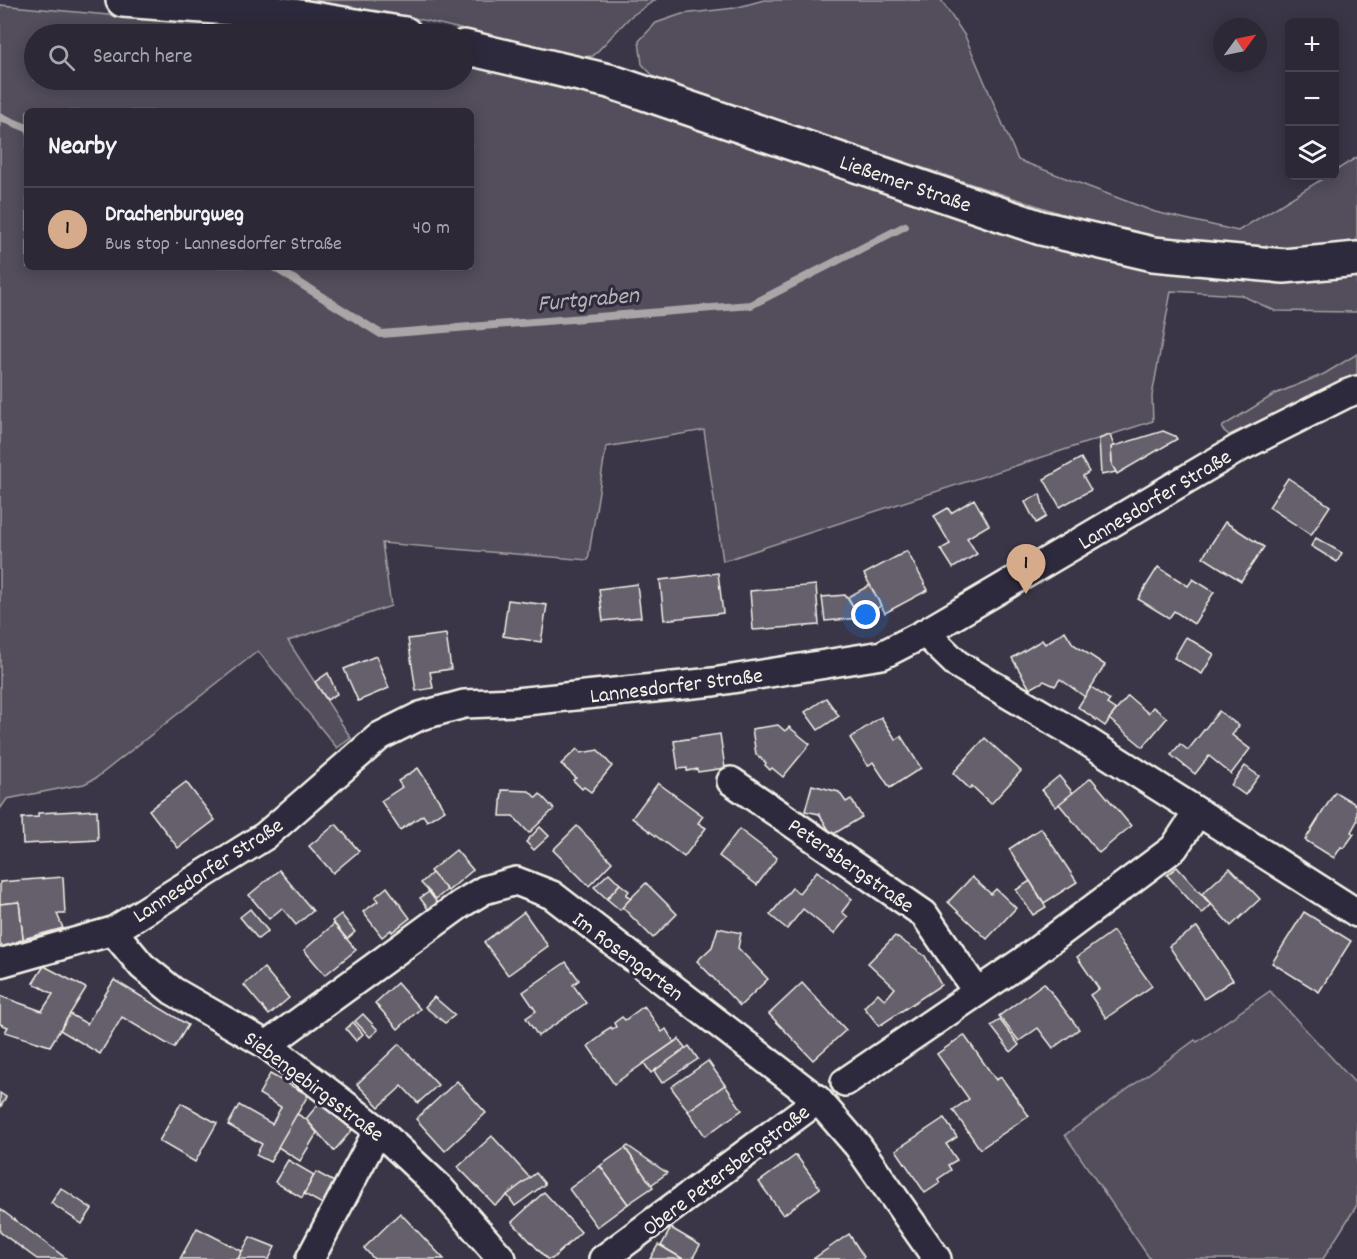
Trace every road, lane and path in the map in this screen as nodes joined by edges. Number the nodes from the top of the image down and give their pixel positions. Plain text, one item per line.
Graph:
1 (123, 0) edge
2 (343, 24) edge
3 (474, 49) edge
4 (1357, 259) edge
5 (1357, 390) edge
6 (925, 633) junction
7 (732, 781) dead end
8 (1197, 813) junction
9 (1357, 913) edge
10 (113, 931) junction
11 (0, 963) edge
12 (977, 992) junction
13 (267, 1045) junction
14 (845, 1082) dead end
15 (818, 1100) junction
16 (378, 1130) junction
17 (310, 1259) edge
18 (502, 1259) edge
19 (603, 1259) edge
20 (937, 1259) edge

1 - 2 street
3 - 4 street, Ließemer Straße
5 - 6 street, Lannesdorfer Straße
6 - 8 street
6 - 10 street, Lannesdorfer Straße
7 - 12 street, Petersbergstraße
8 - 9 street
8 - 12 street
10 - 11 street, Lannesdorfer Straße
10 - 13 street, Siebengebirgsstraße
12 - 14 street
13 - 15 street, Im Rosengarten
13 - 16 street, Siebengebirgsstraße
15 - 19 street, Obere Petersbergstraße
15 - 20 street, Im Rosengarten
16 - 17 street
16 - 18 street, Siebengebirgsstraße

